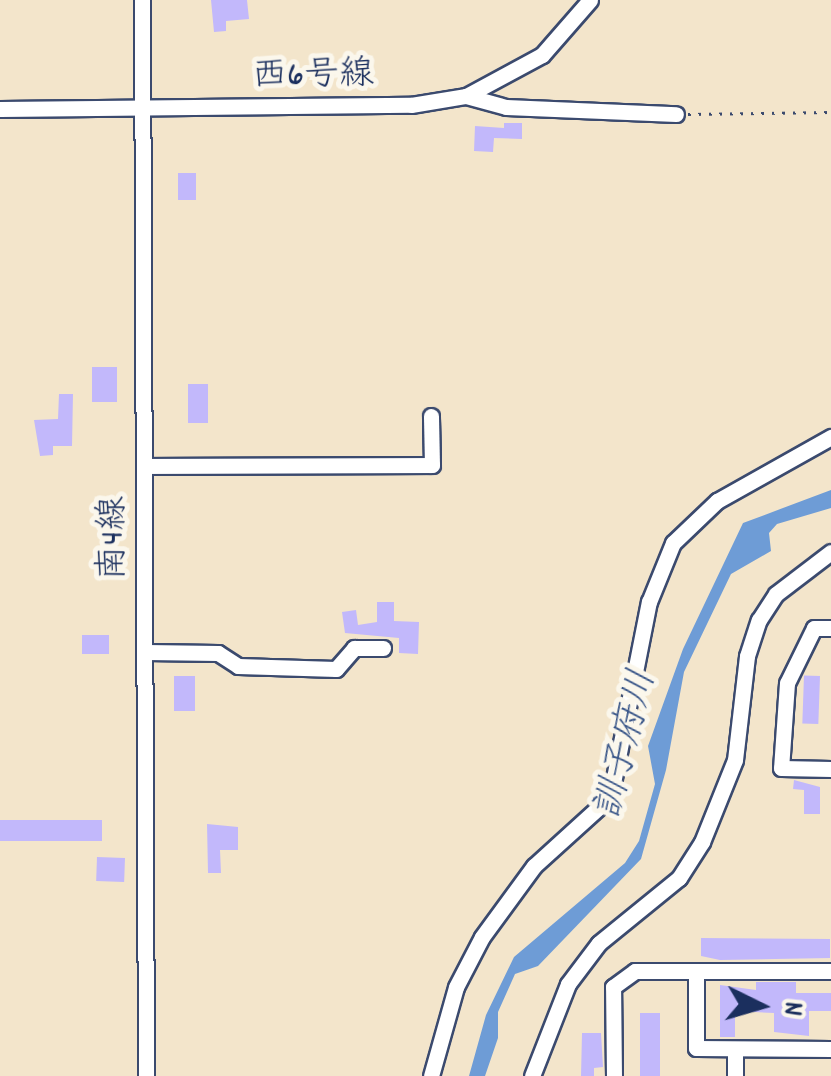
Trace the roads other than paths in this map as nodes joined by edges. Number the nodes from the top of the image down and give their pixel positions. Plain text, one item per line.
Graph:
1 (142, 0) edge
2 (590, 0) edge
3 (466, 96) junction
4 (142, 108) junction
5 (0, 109) edge
6 (676, 114) road end
7 (431, 416) dead end
8 (831, 437) edge
9 (145, 466) junction
10 (831, 552) edge
11 (831, 628) edge
12 (382, 648) dead end
13 (146, 652) junction
14 (831, 769) edge
15 (831, 971) edge
16 (696, 972) junction
17 (735, 1049) junction
18 (831, 1049) edge
19 (146, 1076) edge
20 (431, 1076) edge
21 (532, 1076) edge
22 (614, 1076) edge
23 (735, 1076) edge

1 - 4 street, 南4線
2 - 3 street, 西6号線
3 - 4 street, 西6号線
3 - 6 street
4 - 5 street, 西6号線
4 - 9 street, 南4線
7 - 9 street
8 - 20 street
9 - 13 street, 南4線
10 - 21 street
11 - 14 street
12 - 13 street
13 - 19 street, 南4線
15 - 16 street
16 - 17 street
16 - 22 street
17 - 18 street
17 - 23 street

